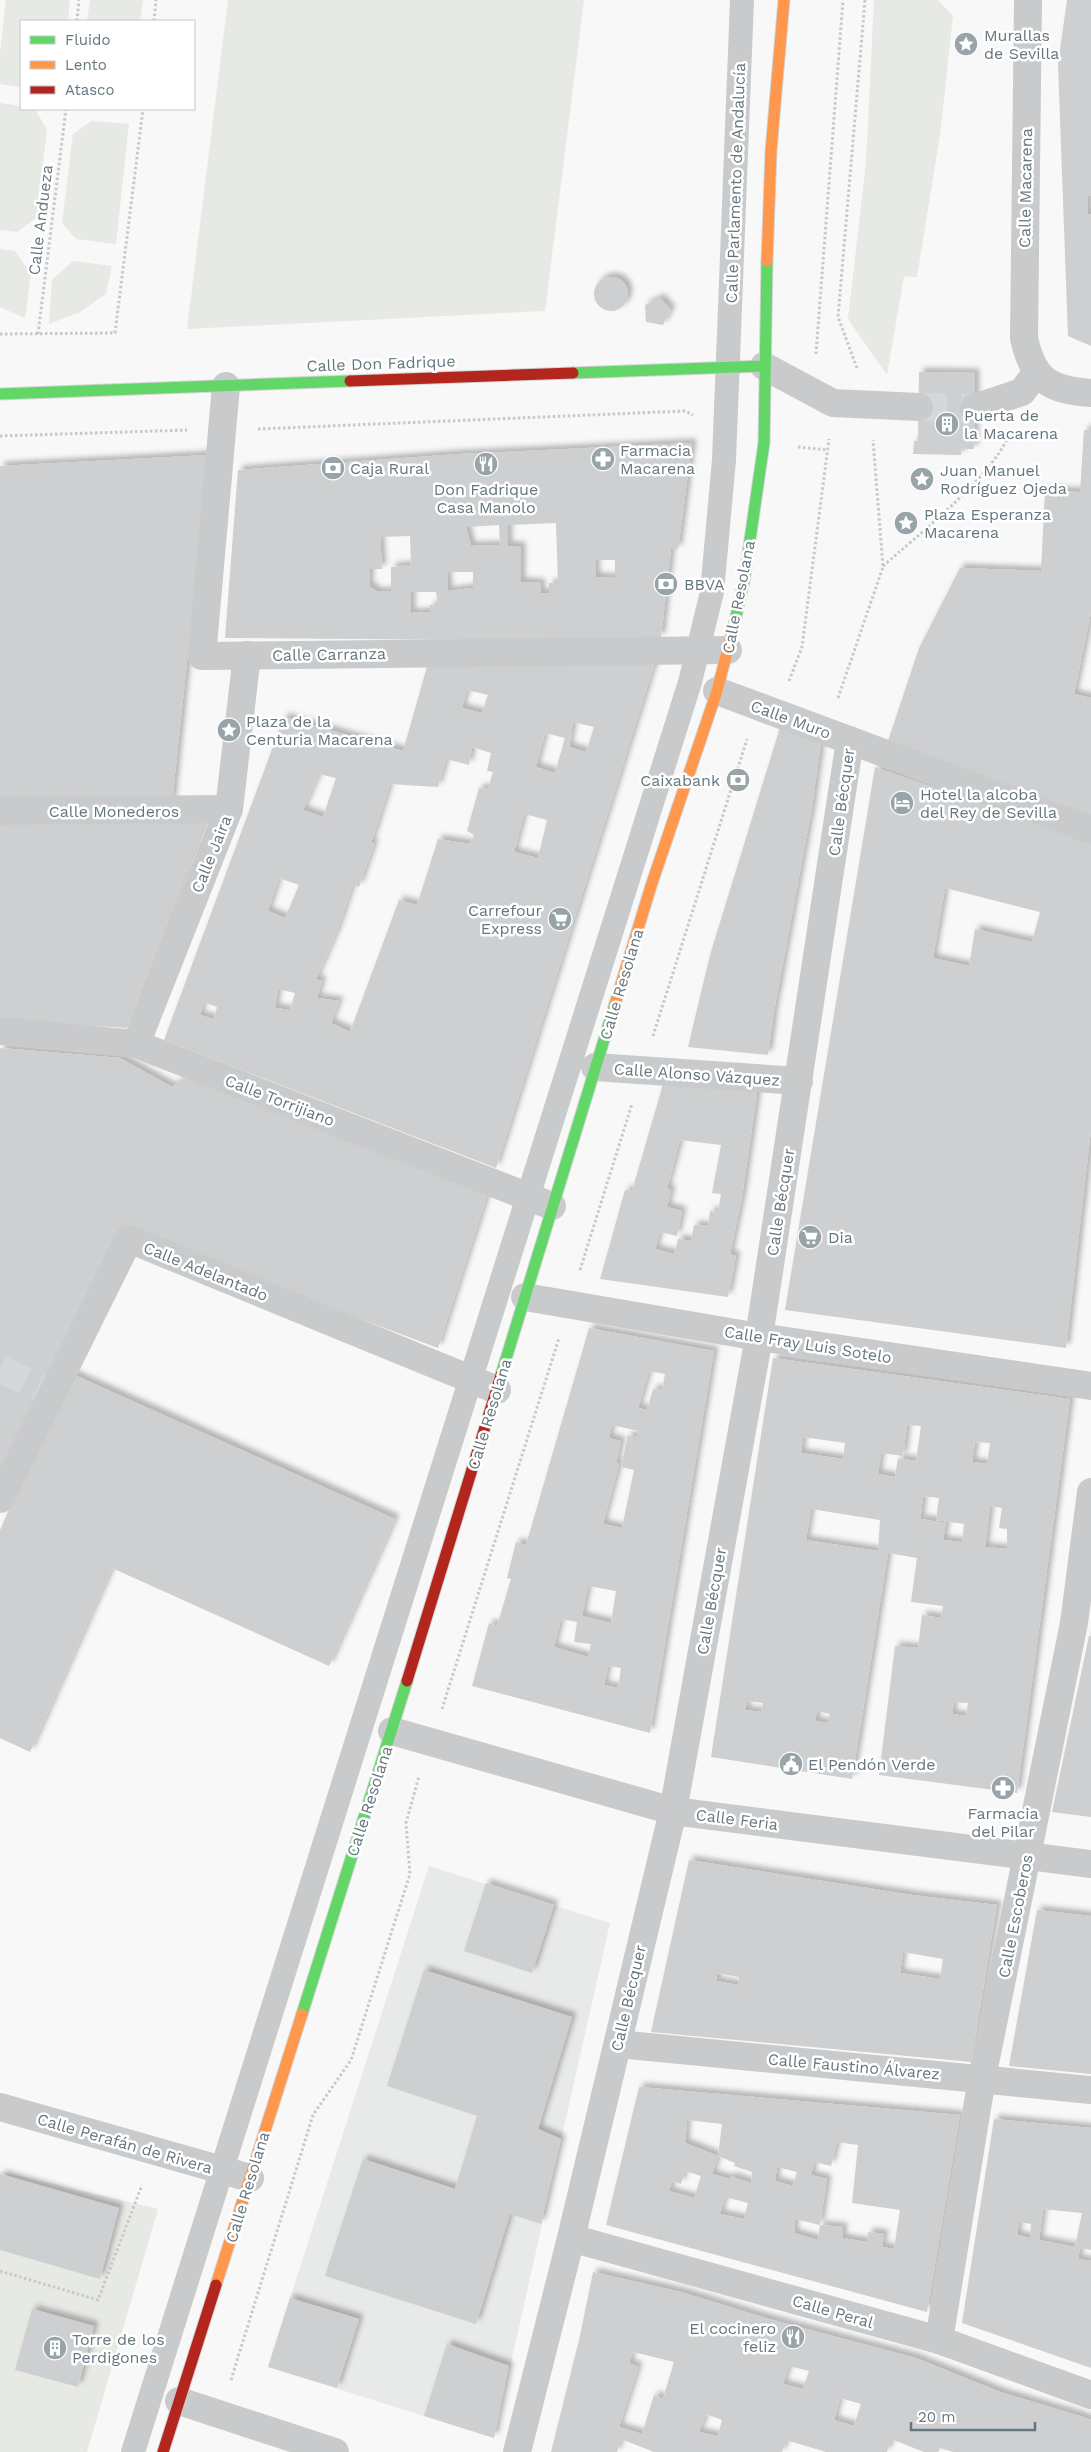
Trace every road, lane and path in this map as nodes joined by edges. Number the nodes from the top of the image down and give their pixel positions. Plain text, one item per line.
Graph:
1 (79, 0) edge
2 (156, 0) edge
3 (742, 0) edge
4 (784, 0) edge
5 (1028, 0) edge
6 (76, 20) edge
7 (154, 20) edge
8 (66, 110) edge
9 (143, 110) edge
10 (0, 334) edge
11 (38, 334) junction
12 (764, 366) junction
13 (727, 367) junction
14 (1029, 382) junction
15 (226, 386) junction
16 (1091, 393) edge
17 (0, 394) edge
18 (919, 407) tunnel mouth
19 (974, 408) tunnel mouth
20 (701, 419) dead end
21 (191, 430) dead end
22 (248, 430) dead end
23 (0, 436) edge
24 (798, 447) dead end
25 (828, 450) dead end
26 (883, 567) dead end
27 (728, 650) junction
28 (698, 651) junction
29 (248, 655) junction
30 (717, 692) junction
31 (748, 736) dead end
32 (850, 740) junction
33 (229, 808) junction
34 (0, 811) edge
35 (1091, 830) edge
36 (0, 1031) edge
37 (653, 1036) dead end
38 (136, 1044) junction
39 (595, 1067) junction
40 (800, 1080) junction
41 (633, 1100) dead end
42 (540, 1201) junction
43 (579, 1275) dead end
44 (525, 1297) junction
45 (561, 1334) dead end
46 (759, 1337) junction
47 (470, 1379) junction
48 (1091, 1386) edge
49 (497, 1390) junction
50 (1091, 1492) edge
51 (0, 1499) edge
52 (1082, 1624) edge
53 (444, 1700) dead end
54 (392, 1731) junction
55 (419, 1777) dead end
56 (673, 1810) junction
57 (1027, 1855) junction
58 (1091, 1864) edge
59 (618, 2044) junction
60 (982, 2078) junction
61 (1091, 2090) edge
62 (0, 2107) edge
63 (178, 2157) junction
64 (222, 2170) junction
65 (250, 2178) junction
66 (571, 2238) junction
67 (0, 2271) edge
68 (939, 2340) junction
69 (1091, 2395) edge
70 (180, 2401) junction
71 (221, 2414) junction
72 (133, 2452) edge
73 (163, 2452) edge
74 (335, 2452) edge
75 (517, 2452) edge

1 - 6 path
2 - 7 path
3 - 13 lane, Calle Parlamento de Andalucía
4 - 12 main road, Calle Parlamento de Andalucía
5 - 14 street, Calle Macarena
8 - 11 path, Calle Andueza
9 - 11 path
10 - 11 path
12 - 13 main road, Calle Don Fadrique
12 - 18 street
12 - 27 main road, Calle Resolana
13 - 15 main road, Calle Don Fadrique
13 - 28 lane, Calle Resolana
14 - 16 street
14 - 19 street
14 - 26 path
15 - 17 main road, Calle Don Fadrique
15 - 29 street, Calle Carranza
20 - 22 path
21 - 23 path
24 - 25 path
27 - 28 street, Calle Carranza
27 - 30 main road, Calle Resolana
28 - 29 street, Calle Carranza
28 - 42 lane, Calle Resolana
29 - 33 street, Calle Jaira
30 - 32 street, Calle Muro
30 - 39 main road, Calle Resolana
31 - 37 path
32 - 35 street, Calle Muro
32 - 40 street, Calle Bécquer
33 - 34 street, Calle Monederos
33 - 38 street, Calle Jaira
36 - 38 street, Calle Torrijiano
38 - 42 street, Calle Torrijiano
39 - 40 street, Calle Alonso Vázquez
39 - 42 main road, Calle Resolana
40 - 46 street, Calle Bécquer
41 - 43 path
42 - 44 main road, Calle Resolana
42 - 47 lane, Calle Resolana
44 - 46 street, Calle Fray Luis Sotelo
44 - 49 main road, Calle Resolana
45 - 53 path
46 - 48 street, Calle Fray Luis Sotelo
46 - 56 street, Calle Bécquer
47 - 49 street, Calle Adelantado
47 - 51 street, Calle Adelantado
47 - 64 lane, Calle Resolana
49 - 54 main road, Calle Resolana
50 - 52 street, Calle Escoberos
52 - 57 street, Calle Escoberos
54 - 56 street, Calle Feria
54 - 65 main road, Calle Resolana
55 - 71 path
56 - 57 street, Calle Feria
56 - 59 street, Calle Bécquer
57 - 58 street, Calle Feria
57 - 60 street, Calle Escoberos
59 - 60 street, Calle Faustino Álvarez
59 - 66 street, Calle Bécquer
60 - 61 street, Calle Faustino Álvarez
60 - 68 street, Calle Escoberos
62 - 63 street, Calle Perafán de Rivera
63 - 64 street, Calle Perafán de Rivera
63 - 67 path
64 - 65 street, Calle Perafán de Rivera
64 - 72 lane, Calle Resolana
65 - 70 main road, Calle Resolana
66 - 68 street, Calle Peral
66 - 75 street, Calle Bécquer
68 - 69 street, Calle Peral
70 - 71 street
70 - 73 main road, Calle Resolana
71 - 74 street

